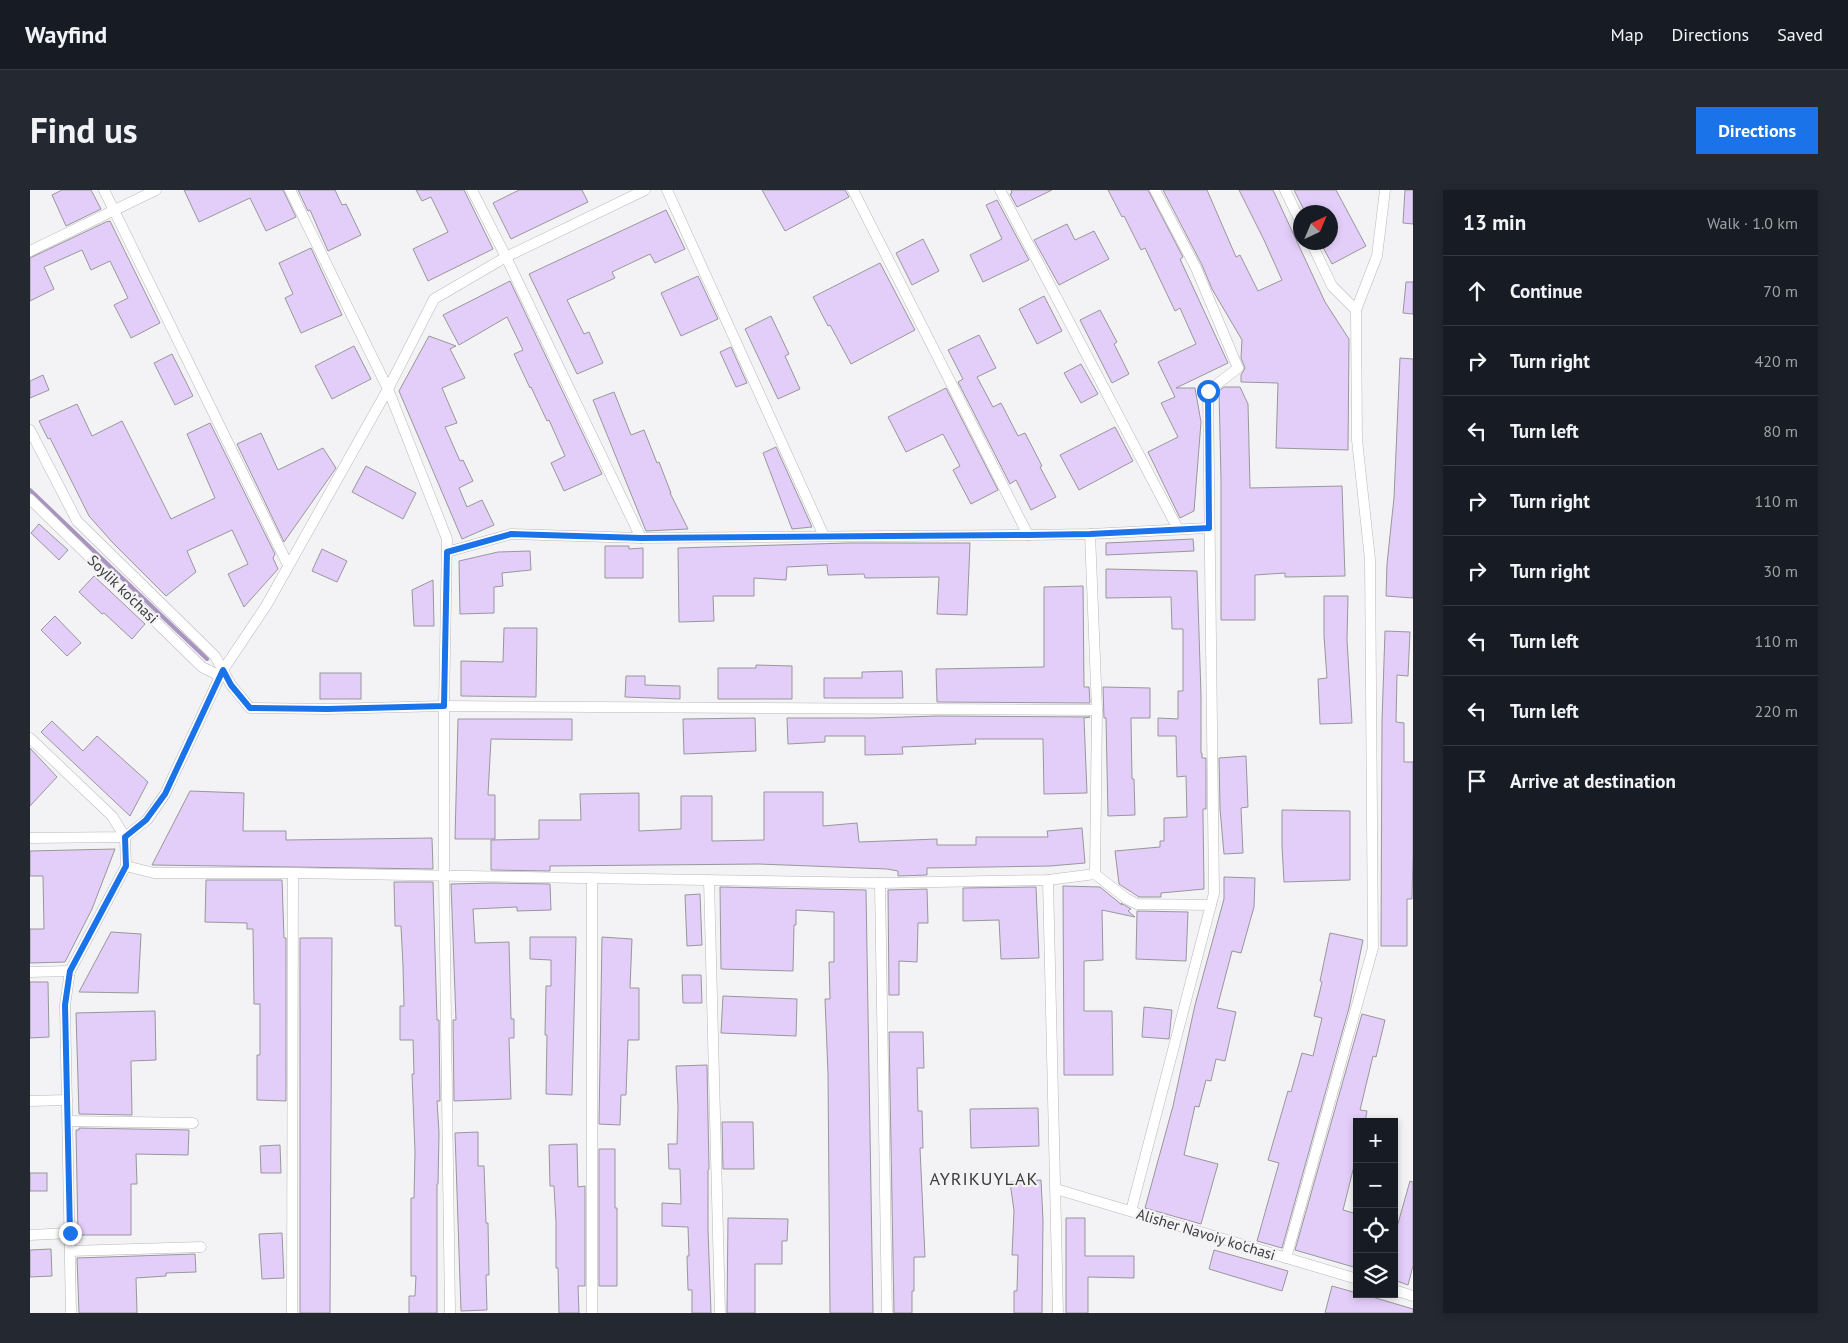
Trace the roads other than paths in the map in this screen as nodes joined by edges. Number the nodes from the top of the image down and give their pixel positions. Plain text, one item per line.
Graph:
1 (104, 190) edge
2 (156, 190) edge
3 (290, 190) edge
4 (472, 190) edge
5 (646, 190) edge
6 (667, 190) edge
7 (853, 190) edge
8 (1000, 190) edge
9 (1155, 190) edge
10 (1285, 190) edge
11 (1385, 190) edge
12 (1293, 207) edge
13 (114, 210) junction
14 (1315, 250) edge
15 (30, 251) edge
16 (506, 257) junction
17 (1356, 310) junction
18 (388, 389) junction
19 (30, 430) edge
20 (30, 499) edge
21 (77, 520) junction
22 (1209, 528) junction
23 (1178, 529) junction
24 (65, 532) junction
25 (1090, 534) junction
26 (1028, 535) junction
27 (824, 536) junction
28 (641, 538) junction
29 (447, 552) junction
30 (288, 565) junction
31 (221, 673) junction
32 (444, 706) junction
33 (1097, 710) junction
34 (30, 738) edge
35 (125, 837) junction
36 (30, 838) edge
37 (126, 866) junction
38 (293, 873) junction
39 (1096, 874) junction
40 (444, 876) junction
41 (592, 879) junction
42 (709, 880) junction
43 (1048, 880) junction
44 (880, 883) junction
45 (1210, 905) junction
46 (70, 971) junction
47 (30, 972) edge
48 (67, 1100) junction
49 (30, 1101) edge
50 (68, 1121) junction
51 (193, 1123) dead end
52 (1056, 1189) junction
53 (1131, 1211) junction
54 (70, 1233) junction
55 (30, 1235) edge
56 (201, 1247) dead end
57 (70, 1251) junction
58 (1286, 1258) junction
59 (1353, 1278) edge
60 (1398, 1291) edge
61 (1413, 1296) edge
62 (71, 1313) edge
63 (292, 1313) edge
64 (450, 1313) edge
65 (592, 1313) edge
66 (720, 1313) edge
67 (886, 1313) edge
68 (1058, 1313) edge

1 - 13 street
2 - 13 street
3 - 18 street
4 - 16 street
5 - 16 street
6 - 27 street
7 - 26 street
8 - 23 street
9 - 22 street
10 - 12 street
11 - 17 street
13 - 15 street
13 - 30 street
14 - 17 street
16 - 18 street
16 - 28 street
17 - 58 street
18 - 29 street
18 - 30 street
19 - 21 street
20 - 24 street, Soylik ko'chasi
21 - 24 street
21 - 31 street
22 - 23 street
22 - 45 street
23 - 25 street
24 - 31 street, Soylik ko'chasi
25 - 26 street
25 - 33 street
26 - 27 street
27 - 28 street
28 - 29 street
29 - 32 street
30 - 31 street
31 - 32 street
31 - 35 street
32 - 33 street
32 - 40 street
33 - 39 street
34 - 35 street
35 - 36 street
35 - 37 street
37 - 38 street
37 - 46 street
38 - 40 street
38 - 63 street
39 - 43 street
39 - 45 street
40 - 41 street
40 - 64 street
41 - 42 street
41 - 65 street
42 - 44 street
42 - 66 street
43 - 44 street
43 - 52 street
44 - 67 street
45 - 53 street
46 - 47 street
46 - 48 street
48 - 49 street
48 - 50 street
50 - 51 street
50 - 54 street
52 - 53 street, Alisher Navoiy ko'chasi
52 - 68 street
53 - 58 street, Alisher Navoiy ko'chasi
54 - 55 street
54 - 57 street
56 - 57 street
57 - 62 street
58 - 59 street, Alisher Navoiy ko'chasi
60 - 61 street

